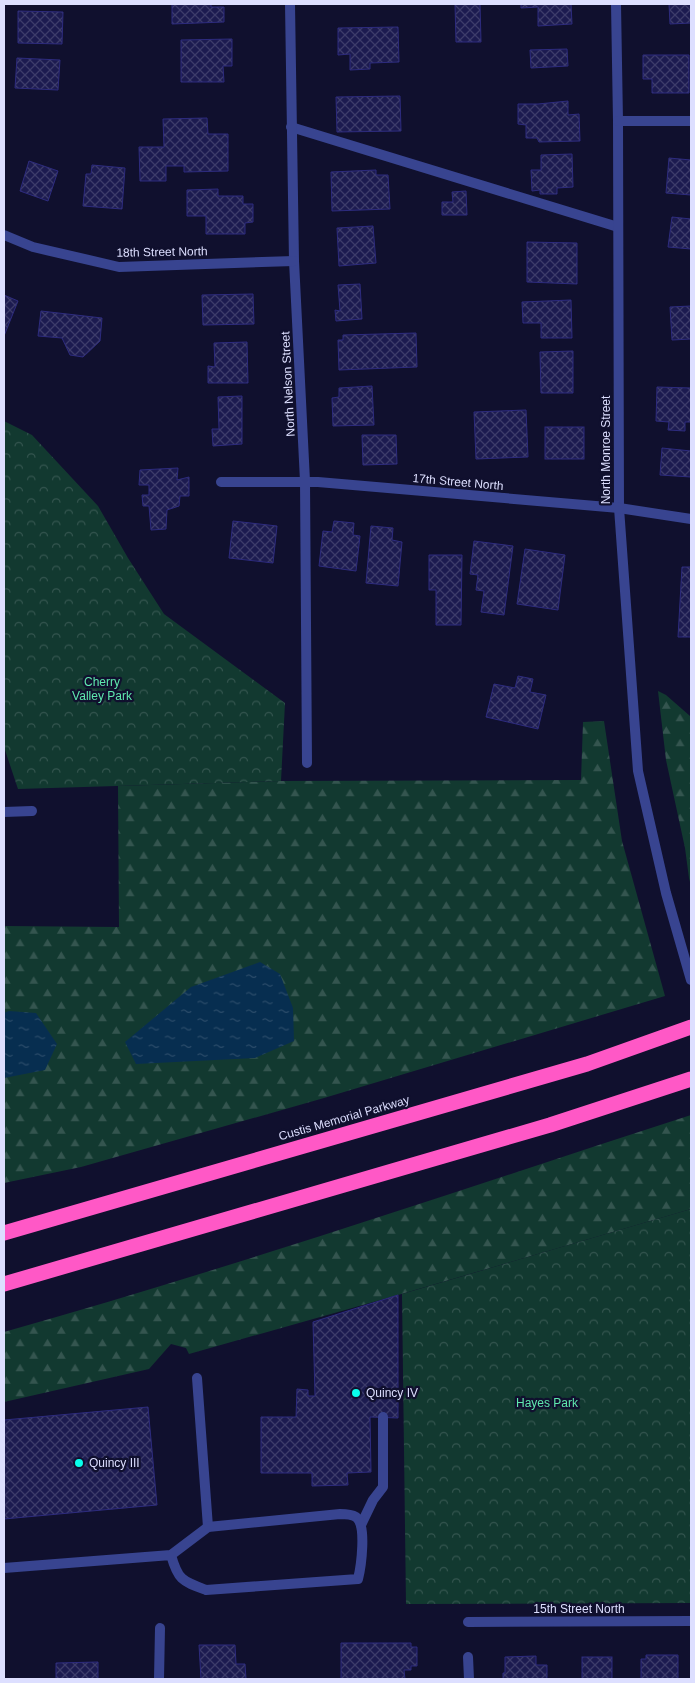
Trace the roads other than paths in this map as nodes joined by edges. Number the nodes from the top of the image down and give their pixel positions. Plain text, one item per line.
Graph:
1 (290, 4) edge
2 (616, 4) edge
3 (618, 121) junction
4 (691, 121) edge
5 (291, 127) junction
6 (618, 227) junction
7 (4, 235) edge
8 (294, 261) junction
9 (221, 482) dead end
10 (305, 482) junction
11 (619, 508) junction
12 (691, 519) edge
13 (307, 763) dead end
14 (32, 811) dead end
15 (4, 812) edge
16 (691, 980) edge
17 (691, 1027) edge
18 (691, 1078) edge
19 (4, 1233) edge
20 (4, 1284) edge
21 (196, 1378) dead end
22 (384, 1417) dead end
23 (361, 1525) junction
24 (208, 1527) junction
25 (170, 1555) junction
26 (4, 1568) edge
27 (691, 1621) edge
28 (468, 1622) dead end
29 (160, 1628) dead end
30 (468, 1658) dead end
31 (159, 1679) edge
32 (469, 1679) edge

1 - 5 street, North Nelson Street
2 - 3 street, North Monroe Street
3 - 4 street
3 - 6 street, North Monroe Street
5 - 6 street
5 - 8 street, North Nelson Street
6 - 11 street, North Monroe Street
7 - 8 street, 18th Street North
8 - 10 street, North Nelson Street
9 - 10 street, 17th Street North
10 - 11 street, 17th Street North
10 - 13 street, North Nelson Street
11 - 12 street, 17th Street North
11 - 16 street, North Monroe Street
14 - 15 street
17 - 19 highway, Custis Memorial Parkway
18 - 20 highway
21 - 24 street
22 - 23 street
23 - 24 street
23 - 25 street
24 - 25 street
25 - 26 street
27 - 28 street, 15th Street North
29 - 31 street
30 - 32 street

